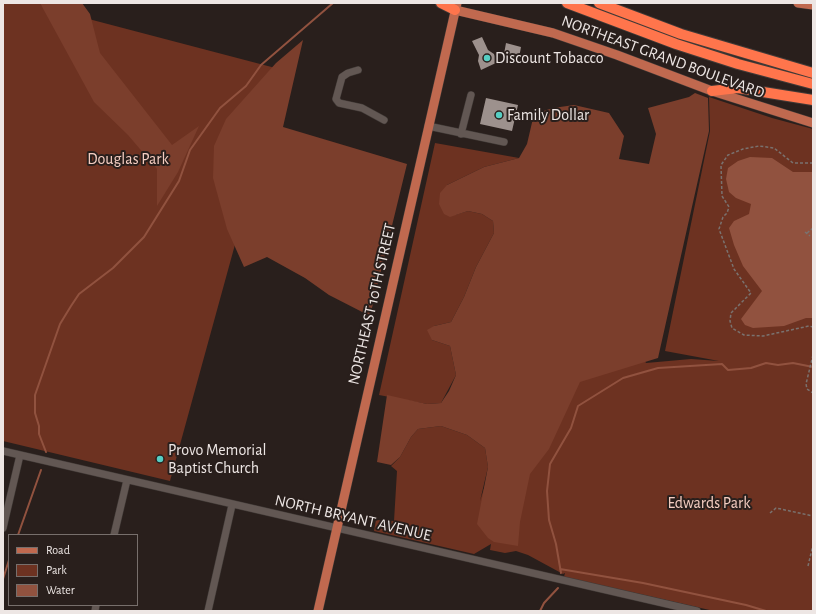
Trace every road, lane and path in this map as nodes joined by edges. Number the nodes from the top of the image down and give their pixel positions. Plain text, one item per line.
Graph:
1 (441, 3) edge
2 (567, 3) edge
3 (599, 3) edge
4 (798, 3) edge
5 (813, 5) edge
6 (456, 7) edge
7 (358, 70) dead end
8 (813, 73) edge
9 (813, 84) edge
10 (712, 92) junction
11 (470, 96) dead end
12 (813, 100) edge
13 (384, 120) dead end
14 (813, 123) edge
15 (428, 126) junction
16 (461, 134) junction
17 (504, 142) dead end
18 (813, 163) edge
19 (813, 228) edge
20 (805, 232) dead end
21 (807, 234) junction
22 (810, 236) dead end
23 (813, 327) edge
24 (813, 355) edge
25 (813, 393) edge
26 (3, 451) edge
27 (20, 455) junction
28 (127, 480) junction
29 (232, 504) junction
30 (770, 513) dead end
31 (813, 516) edge
32 (3, 528) edge
33 (336, 528) junction
34 (114, 534) edge
35 (813, 545) edge
36 (808, 566) dead end
37 (208, 611) edge
38 (318, 611) edge
39 (697, 611) edge

1 - 6 highway
2 - 9 highway
3 - 8 highway
4 - 5 main road
6 - 10 main road, NORTHEAST GRAND BOULEVARD
6 - 15 main road, NORTHEAST 10TH STREET
7 - 13 street
10 - 12 highway
10 - 14 main road, NORTHEAST GRAND BOULEVARD
11 - 16 street
15 - 16 street
15 - 33 main road, NORTHEAST 10TH STREET
16 - 17 street
18 - 23 path
19 - 21 path
20 - 21 path
21 - 22 path
24 - 25 path
26 - 27 street, NORTH BRYANT AVENUE
27 - 28 street, NORTH BRYANT AVENUE
27 - 32 street
28 - 29 street, NORTH BRYANT AVENUE
28 - 34 street
29 - 33 street, NORTH BRYANT AVENUE
29 - 37 street
30 - 31 path
33 - 38 main road, NORTHEAST 10TH STREET
33 - 39 street, NORTH BRYANT AVENUE
35 - 36 path

